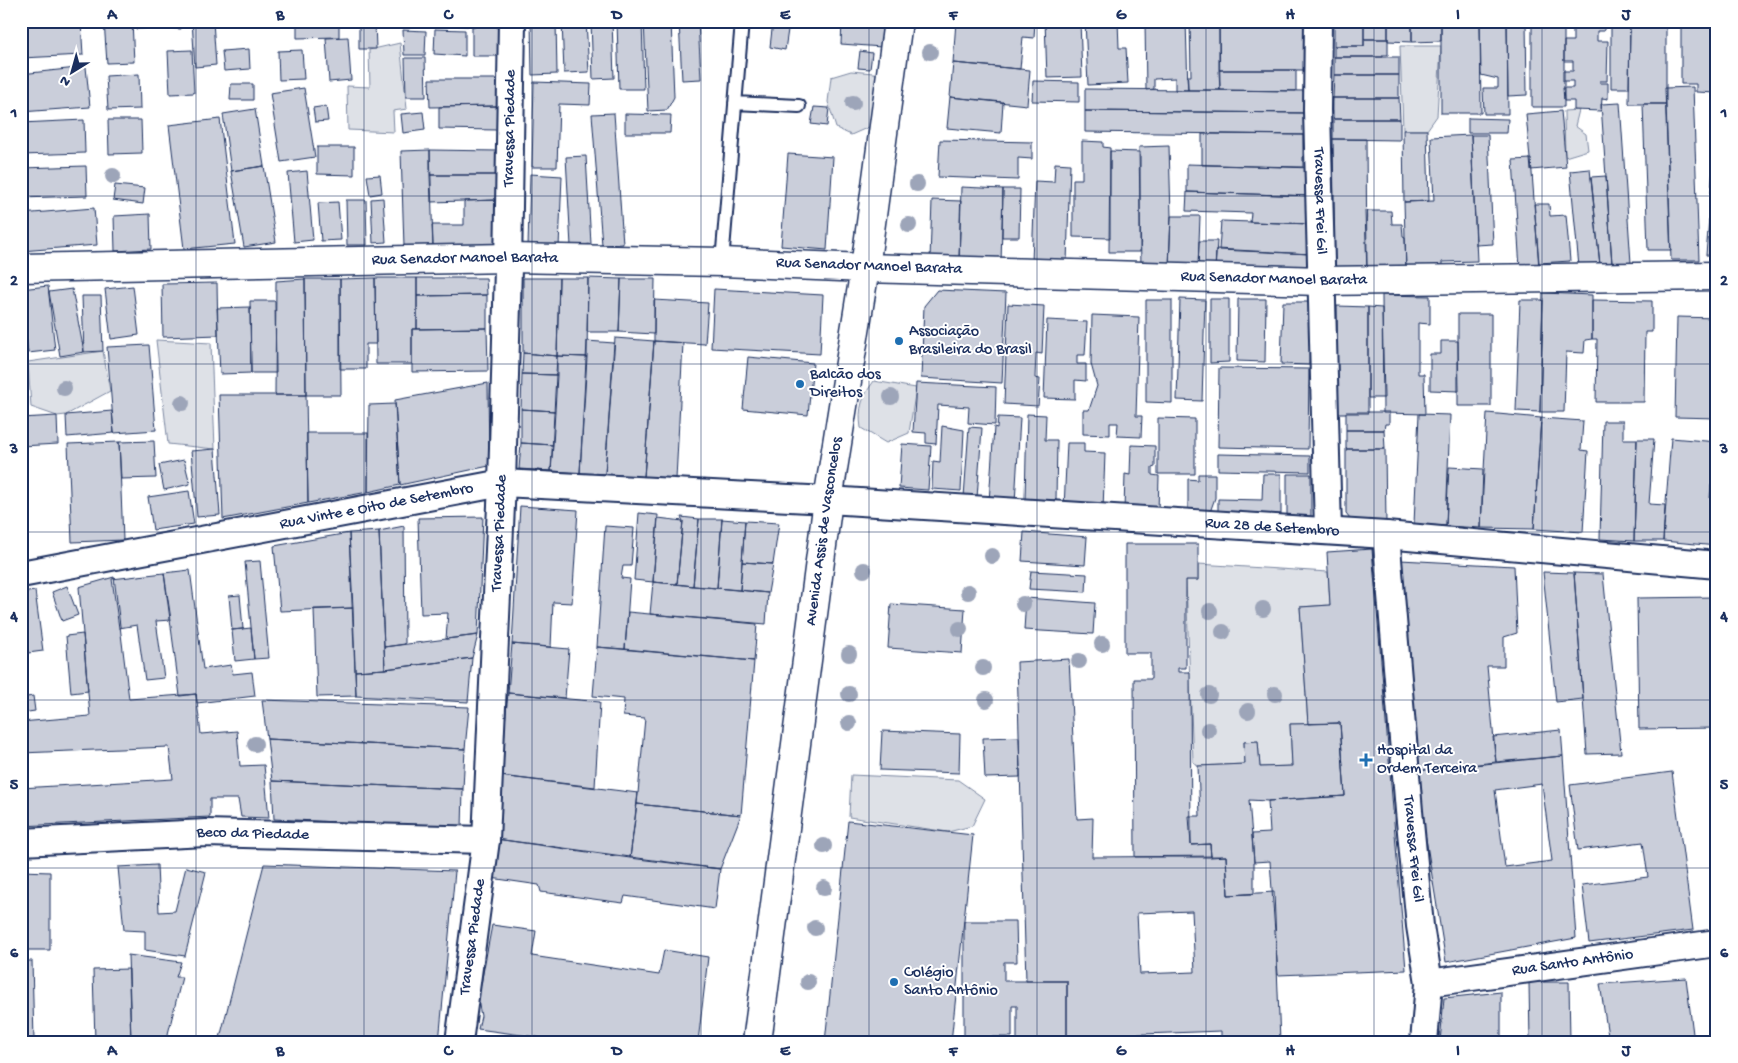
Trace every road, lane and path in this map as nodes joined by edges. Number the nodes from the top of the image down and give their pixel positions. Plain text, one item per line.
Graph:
1 (512, 21) edge
2 (742, 21) edge
3 (898, 21) edge
4 (1318, 21) edge
5 (735, 103) junction
6 (799, 106) dead end
7 (508, 258) junction
8 (722, 262) junction
9 (21, 268) edge
10 (865, 268) junction
11 (1717, 276) edge
12 (1321, 280) junction
13 (502, 483) junction
14 (828, 500) junction
15 (1328, 531) junction
16 (1386, 535) junction
17 (1717, 565) edge
18 (21, 574) edge
19 (486, 840) junction
20 (21, 842) edge
21 (1717, 943) edge
22 (1429, 983) junction
23 (459, 1042) edge
24 (757, 1042) edge
25 (1424, 1042) edge

1 - 7 street, Travessa Piedade
2 - 5 lane
3 - 10 main road, Avenida Assis de Vasconcelos
4 - 12 street, Travessa Frei Gil
5 - 6 lane
5 - 8 lane
7 - 8 main road, Rua Senador Manoel Barata
7 - 9 main road, Rua Senador Manoel Barata
7 - 13 street, Travessa Piedade
8 - 10 main road, Rua Senador Manoel Barata
10 - 12 main road, Rua Senador Manoel Barata
10 - 14 main road, Avenida Assis de Vasconcelos
11 - 12 main road, Rua Senador Manoel Barata
12 - 15 street, Travessa Frei Gil
13 - 14 street, Rua Vinte e Oito de Setembro
13 - 18 street, Rua Vinte e Oito de Setembro
13 - 19 street, Travessa Piedade
14 - 15 street, Rua 28 de Setembro
14 - 24 main road, Avenida Assis de Vasconcelos
15 - 16 street, Rua 28 de Setembro
16 - 17 street, Rua 28 de Setembro
16 - 22 street, Travessa Frei Gil
19 - 20 street, Beco da Piedade
19 - 23 street, Travessa Piedade
21 - 22 street, Rua Santo Antônio
22 - 25 street, Travessa Frei Gil

